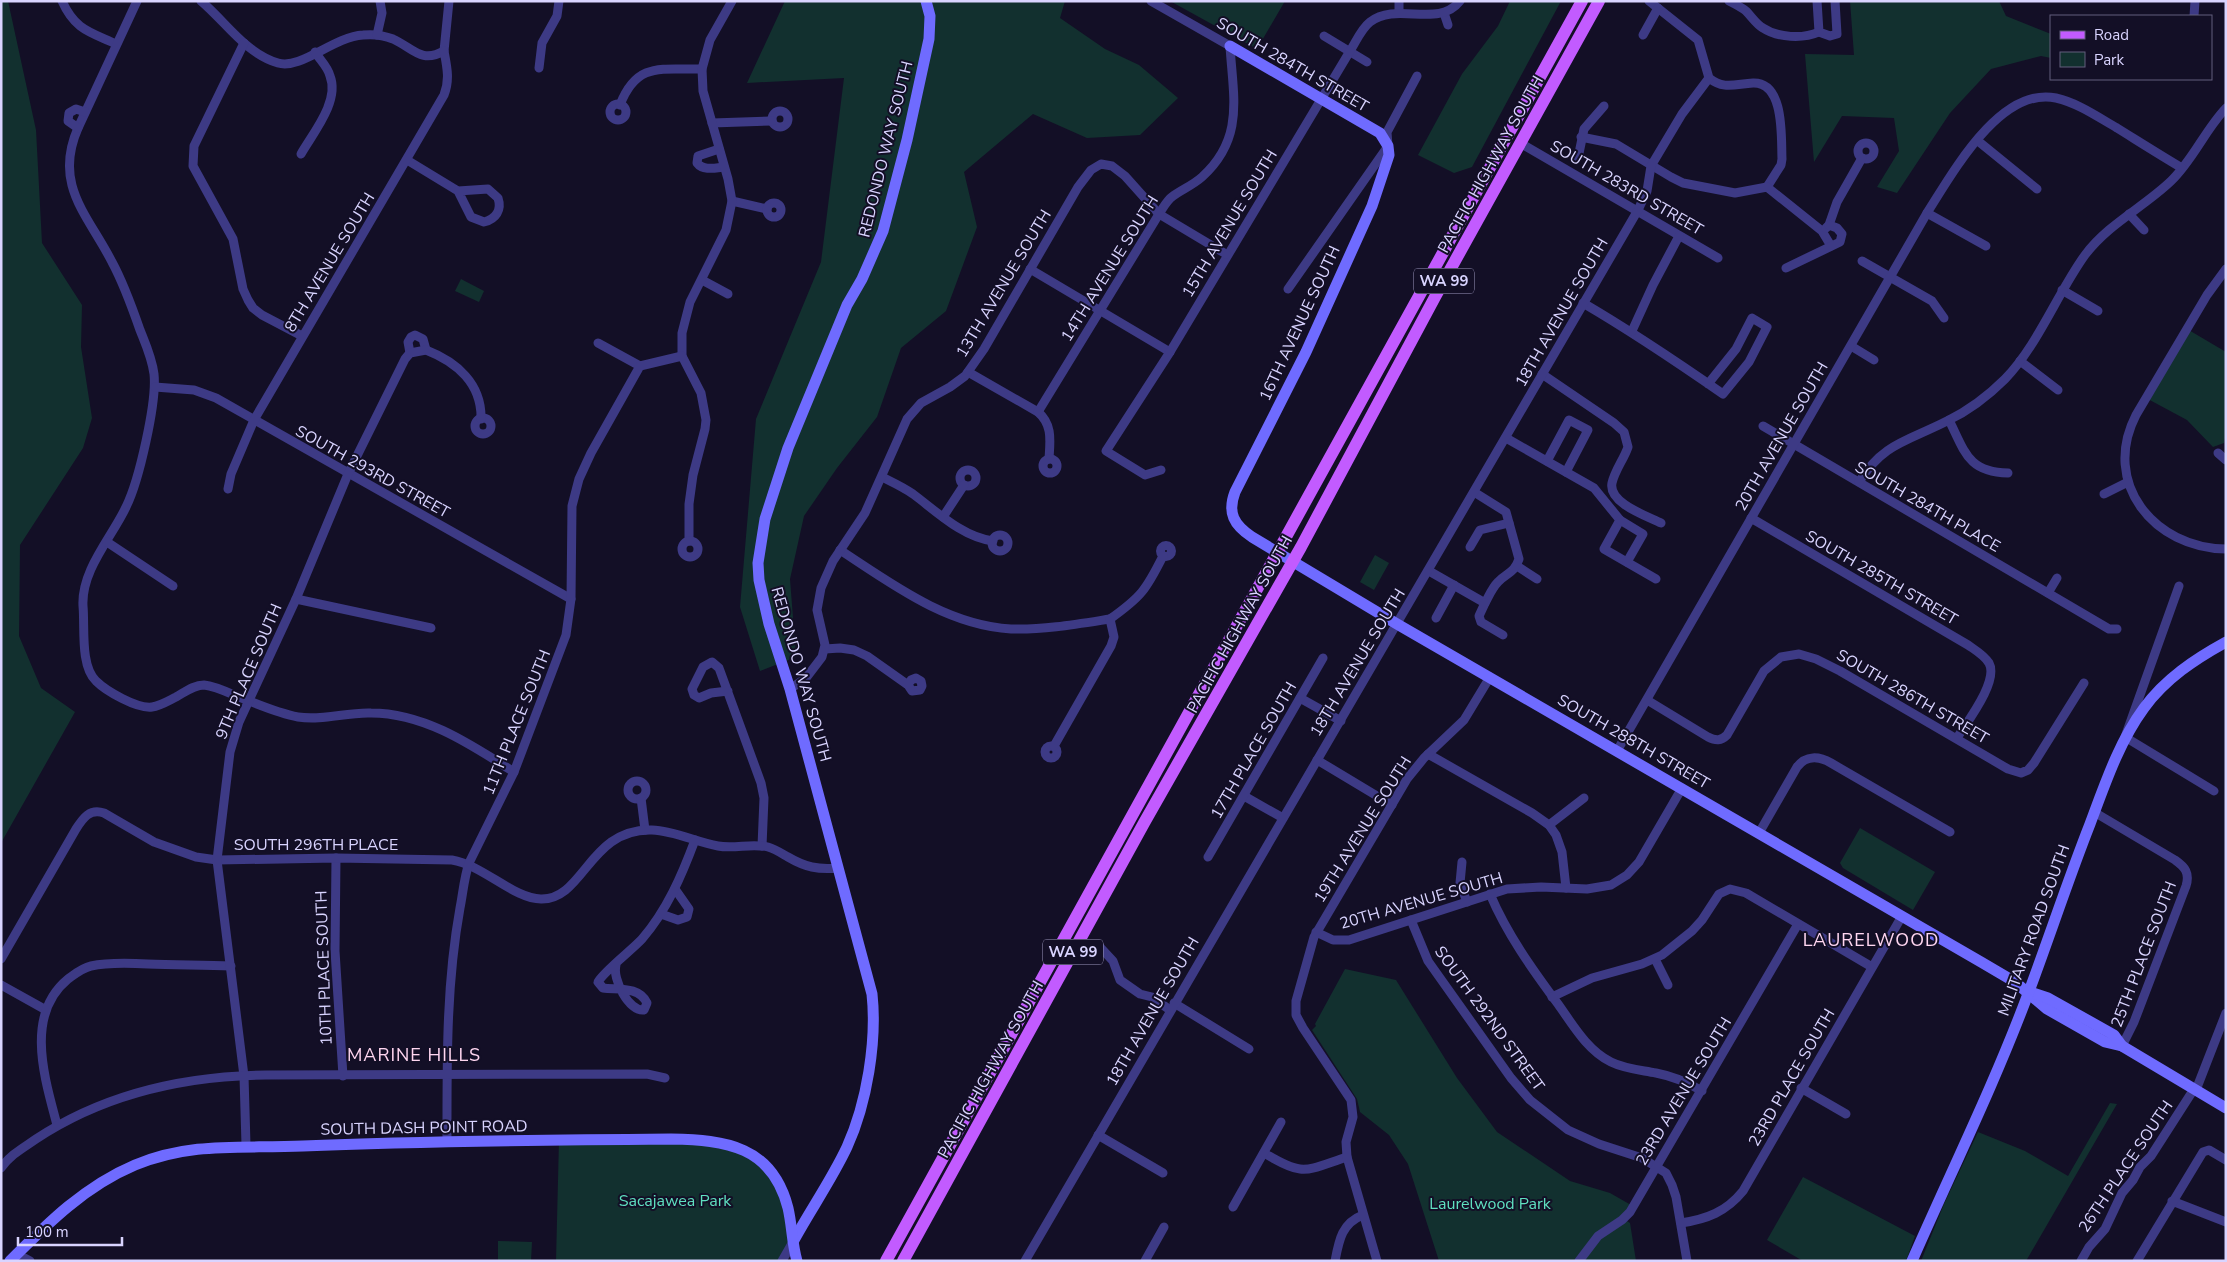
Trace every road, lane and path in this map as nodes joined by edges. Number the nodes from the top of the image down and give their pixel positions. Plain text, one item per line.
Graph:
1 (62, 1) edge
2 (137, 1) edge
3 (380, 1) edge
4 (449, 1) edge
5 (559, 1) edge
6 (732, 1) edge
7 (926, 1) edge
8 (1151, 1) edge
9 (1399, 1) edge
10 (1460, 1) edge
11 (1582, 1) edge
12 (1599, 1) edge
13 (1650, 1) edge
14 (1729, 1) edge
15 (1817, 1) edge
16 (1835, 1) edge
17 (2195, 1) edge
18 (204, 2) edge
19 (1658, 8) junction
20 (1399, 12) junction
21 (1444, 13) junction
22 (2194, 15) edge
23 (1448, 25) dead end
24 (1819, 32) junction
25 (377, 35) junction
26 (1643, 35) dead end
27 (1324, 36) dead end
28 (244, 43) junction
29 (116, 44) junction
30 (1230, 46) junction
31 (444, 51) junction
32 (1350, 51) junction
33 (316, 52) junction
34 (1367, 62) dead end
35 (539, 68) dead end
36 (702, 69) junction
37 (1417, 76) dead end
38 (1709, 78) junction
39 (1533, 89) junction
40 (1322, 98) junction
41 (620, 105) dead end
42 (1604, 106) dead end
43 (2226, 108) edge
44 (85, 112) junction
45 (772, 121) dead end
46 (712, 123) junction
47 (78, 128) junction
48 (1581, 136) junction
49 (1978, 141) junction
50 (1520, 143) junction
51 (1388, 146) junction
52 (719, 149) junction
53 (301, 154) dead end
54 (1578, 158) dead end
55 (1862, 158) dead end
56 (407, 160) junction
57 (1651, 166) junction
58 (724, 167) junction
59 (2182, 168) junction
60 (1767, 187) junction
61 (2037, 189) dead end
62 (458, 191) junction
63 (732, 201) junction
64 (767, 209) dead end
65 (1638, 210) junction
66 (1159, 214) junction
67 (1928, 214) junction
68 (2129, 214) junction
69 (1826, 228) junction
70 (2144, 230) dead end
71 (1679, 236) junction
72 (1831, 246) junction
73 (1986, 246) dead end
74 (1226, 254) junction
75 (1718, 258) dead end
76 (1862, 261) dead end
77 (1786, 268) dead end
78 (1030, 269) junction
79 (2226, 269) edge
80 (1890, 277) junction
81 (702, 280) junction
82 (1288, 289) dead end
83 (2062, 290) junction
84 (728, 294) dead end
85 (1583, 303) junction
86 (1100, 310) junction
87 (2098, 311) dead end
88 (1944, 318) dead end
89 (1632, 331) junction
90 (302, 336) junction
91 (598, 343) dead end
92 (1851, 346) junction
93 (418, 351) junction
94 (1170, 352) junction
95 (682, 356) junction
96 (1874, 360) dead end
97 (2020, 361) junction
98 (640, 366) junction
99 (968, 372) junction
100 (1542, 374) junction
101 (1708, 384) junction
102 (155, 387) junction
103 (2058, 390) dead end
104 (1038, 412) junction
105 (481, 419) dead end
106 (254, 420) junction
107 (1949, 420) junction
108 (1763, 426) dead end
109 (1506, 438) junction
110 (1793, 444) junction
111 (2218, 454) dead end
112 (1049, 459) dead end
113 (2226, 460) edge
114 (1547, 461) junction
115 (1161, 470) dead end
116 (1566, 472) junction
117 (2008, 473) dead end
118 (348, 474) junction
119 (882, 477) junction
120 (1859, 482) junction
121 (2128, 482) junction
122 (964, 485) dead end
123 (228, 489) dead end
124 (1474, 492) junction
125 (2104, 494) dead end
126 (1231, 511) joint
127 (943, 518) junction
128 (1751, 518) junction
129 (1620, 520) junction
130 (1509, 523) junction
131 (1661, 523) dead end
132 (689, 541) dead end
133 (992, 541) dead end
134 (107, 542) junction
135 (1470, 547) dead end
136 (2226, 549) edge
137 (840, 550) junction
138 (1277, 552) junction
139 (1163, 556) dead end
140 (1293, 562) junction
141 (1627, 562) junction
142 (1517, 566) junction
143 (1429, 571) junction
144 (2058, 578) dead end
145 (1538, 579) dead end
146 (1656, 579) dead end
147 (1454, 585) junction
148 (173, 586) dead end
149 (2179, 586) dead end
150 (2048, 594) junction
151 (296, 599) junction
152 (571, 599) junction
153 (1485, 603) junction
154 (1436, 618) dead end
155 (1110, 620) junction
156 (1397, 624) junction
157 (431, 628) dead end
158 (2117, 629) dead end
159 (1504, 635) dead end
160 (2226, 642) edge
161 (824, 649) junction
162 (1323, 658) dead end
163 (1490, 677) junction
164 (2084, 683) dead end
165 (908, 685) dead end
166 (790, 689) junction
167 (728, 691) junction
168 (1300, 698) junction
169 (249, 700) junction
170 (1647, 700) junction
171 (1340, 721) junction
172 (1957, 738) junction
173 (2125, 738) junction
174 (1054, 746) dead end
175 (1617, 751) junction
176 (1428, 754) junction
177 (1317, 760) junction
178 (514, 772) junction
179 (1682, 788) junction
180 (2214, 791) dead end
181 (1244, 796) junction
182 (640, 798) dead end
183 (1584, 798) dead end
184 (1392, 804) junction
185 (2094, 812) junction
186 (1283, 818) junction
187 (1549, 825) junction
188 (645, 830) junction
189 (1950, 832) dead end
190 (1759, 833) junction
191 (695, 840) junction
192 (762, 846) junction
193 (1110, 855) junction
194 (1208, 857) dead end
195 (336, 858) junction
196 (217, 860) junction
197 (1462, 862) dead end
198 (469, 863) junction
199 (838, 868) junction
200 (1566, 888) junction
201 (675, 889) junction
202 (1490, 894) junction
203 (1467, 902) junction
204 (660, 914) junction
205 (1902, 916) junction
206 (1411, 920) junction
207 (1798, 924) junction
208 (1316, 932) junction
209 (1078, 943) junction
210 (1100, 948) dead end
211 (1057, 951) junction
212 (1, 958) edge
213 (1655, 959) junction
214 (616, 965) junction
215 (231, 966) junction
216 (1872, 967) junction
217 (1, 985) edge
218 (1668, 985) dead end
219 (2028, 992) junction
220 (1552, 997) junction
221 (1172, 1007) junction
222 (46, 1010) junction
223 (2226, 1013) edge
224 (1022, 1045) junction
225 (2122, 1046) junction
226 (1248, 1050) dead end
227 (447, 1075) junction
228 (244, 1076) junction
229 (343, 1076) junction
230 (665, 1078) dead end
231 (1801, 1088) junction
232 (2195, 1089) junction
233 (1702, 1091) junction
234 (2226, 1108) edge
235 (1846, 1114) dead end
236 (1281, 1122) dead end
237 (57, 1125) junction
238 (1098, 1135) junction
239 (446, 1140) junction
240 (246, 1145) junction
241 (1264, 1153) junction
242 (1347, 1157) junction
243 (2226, 1160) edge
244 (1657, 1166) junction
245 (1, 1168) edge
246 (1162, 1173) dead end
247 (2172, 1201) junction
248 (1233, 1207) dead end
249 (1364, 1215) junction
250 (2226, 1222) edge
251 (1681, 1223) junction
252 (1164, 1227) dead end
253 (794, 1240) junction
254 (13, 1257) edge
255 (30, 1261) edge
256 (782, 1261) edge
257 (797, 1261) edge
258 (886, 1261) edge
259 (903, 1261) edge
260 (1025, 1261) edge
261 (1145, 1261) edge
262 (1335, 1261) edge
263 (1377, 1261) edge
264 (1578, 1261) edge
265 (1687, 1261) edge
266 (1912, 1261) edge
267 (2081, 1261) edge
268 (2137, 1261) edge

1 - 29 street
2 - 29 street
3 - 25 street
4 - 31 street, 8TH AVENUE SOUTH
5 - 35 street
6 - 36 street
7 - 166 main road, REDONDO WAY SOUTH
8 - 30 street, SOUTH 284TH STREET
9 - 20 street
10 - 21 street
11 - 39 main road, PACIFIC HIGHWAY SOUTH / WA 99
12 - 50 main road, PACIFIC HIGHWAY SOUTH / WA 99
13 - 19 street
14 - 24 street
15 - 24 street
16 - 24 street
17 - 22 street
18 - 28 street
19 - 26 street
19 - 38 street
20 - 21 street, 15TH AVENUE SOUTH
20 - 32 street, 15TH AVENUE SOUTH
21 - 23 street
25 - 31 street
25 - 33 street
27 - 32 street
28 - 33 street
28 - 90 street
29 - 44 street
30 - 40 main road, SOUTH 284TH STREET
30 - 66 street, 14TH AVENUE SOUTH
31 - 56 street, 8TH AVENUE SOUTH
32 - 34 street
32 - 40 street, 15TH AVENUE SOUTH
33 - 53 street
36 - 41 street
36 - 46 street
37 - 51 street
38 - 57 street, 18TH AVENUE SOUTH
38 - 60 street
39 - 50 main road
39 - 138 main road, PACIFIC HIGHWAY SOUTH / WA 99
40 - 51 main road, SOUTH 284TH STREET
40 - 74 street, 15TH AVENUE SOUTH
42 - 48 street
43 - 59 street
44 - 47 street
44 - 47 street
45 - 46 street
46 - 52 street
47 - 102 street
48 - 54 street
48 - 57 street
49 - 59 street, 20TH AVENUE SOUTH
49 - 61 street
49 - 67 street, 20TH AVENUE SOUTH
50 - 65 street, SOUTH 283RD STREET
50 - 140 main road, PACIFIC HIGHWAY SOUTH / WA 99
51 - 82 street
51 - 126 main road, 16TH AVENUE SOUTH
52 - 58 street
52 - 58 street
55 - 69 street
56 - 62 street
56 - 90 street, 8TH AVENUE SOUTH
57 - 60 street
57 - 65 street, 18TH AVENUE SOUTH
58 - 63 street
59 - 68 street
60 - 69 street
62 - 62 street
63 - 64 street
63 - 81 street
65 - 71 street, SOUTH 283RD STREET
65 - 85 street, 18TH AVENUE SOUTH
66 - 74 street
66 - 78 street, 13TH AVENUE SOUTH
66 - 86 street, 14TH AVENUE SOUTH
67 - 73 street
67 - 80 street, 20TH AVENUE SOUTH
68 - 70 street
68 - 83 street
69 - 72 street
69 - 72 street
71 - 75 street, SOUTH 283RD STREET
71 - 89 street
72 - 77 street
74 - 94 street, 15TH AVENUE SOUTH
76 - 80 street
78 - 86 street
78 - 99 street, 13TH AVENUE SOUTH
79 - 121 street
80 - 88 street
80 - 92 street, 20TH AVENUE SOUTH
81 - 84 street
81 - 95 street
83 - 87 street
83 - 97 street
85 - 89 street
85 - 100 street, 18TH AVENUE SOUTH
86 - 94 street
86 - 104 street, 14TH AVENUE SOUTH
89 - 101 street
90 - 106 street, 8TH AVENUE SOUTH
91 - 98 street
92 - 96 street
92 - 110 street, 20TH AVENUE SOUTH
93 - 93 street, 9TH PLACE SOUTH
93 - 105 street
93 - 118 street, 9TH PLACE SOUTH
94 - 115 street, 15TH AVENUE SOUTH
95 - 98 street
95 - 132 street
97 - 103 street
97 - 107 street
98 - 152 street, 11TH PLACE SOUTH
99 - 104 street
99 - 119 street, 13TH AVENUE SOUTH
100 - 109 street, 18TH AVENUE SOUTH
100 - 131 street
101 - 101 street
102 - 106 street, SOUTH 293RD STREET
102 - 134 street
104 - 112 street
106 - 118 street, SOUTH 293RD STREET
106 - 123 street, 8TH AVENUE SOUTH
107 - 117 street
107 - 120 street
108 - 110 street, SOUTH 284TH PLACE
109 - 114 street
109 - 124 street, 18TH AVENUE SOUTH
110 - 120 street, SOUTH 284TH PLACE
110 - 128 street, 20TH AVENUE SOUTH
111 - 113 street
114 - 116 street
114 - 116 street
116 - 129 street
118 - 151 street, 9TH PLACE SOUTH
118 - 152 street, SOUTH 293RD STREET
119 - 127 street
119 - 137 street, 13TH AVENUE SOUTH
120 - 150 street, SOUTH 284TH PLACE
121 - 125 street
121 - 136 street
122 - 127 street
124 - 130 street
124 - 143 street, 18TH AVENUE SOUTH
126 - 138 main road, SOUTH 288TH STREET
127 - 133 street
128 - 170 street, 20TH AVENUE SOUTH
128 - 172 street, SOUTH 285TH STREET
129 - 141 street
129 - 141 street
130 - 135 street
130 - 142 street
134 - 148 street
134 - 169 street
137 - 155 street
137 - 161 street, 13TH AVENUE SOUTH
138 - 140 main road, SOUTH 288TH STREET
138 - 193 main road, PACIFIC HIGHWAY SOUTH / WA 99
139 - 155 street
140 - 156 main road, SOUTH 288TH STREET
140 - 209 main road, PACIFIC HIGHWAY SOUTH / WA 99
141 - 146 street
142 - 145 street
142 - 153 street
143 - 147 street
143 - 156 street, 18TH AVENUE SOUTH
144 - 150 street
147 - 153 street
147 - 154 street
149 - 173 street
150 - 158 street, SOUTH 284TH PLACE
151 - 157 street
151 - 169 street, 9TH PLACE SOUTH
152 - 178 street, 11TH PLACE SOUTH
153 - 159 street
155 - 174 street
156 - 163 main road, SOUTH 288TH STREET
156 - 171 street, 18TH AVENUE SOUTH
160 - 173 main road, MILITARY ROAD SOUTH
161 - 165 street
161 - 166 street
162 - 168 street, 17TH PLACE SOUTH
163 - 175 main road, SOUTH 288TH STREET
163 - 176 street, 19TH AVENUE SOUTH
164 - 172 street, SOUTH 286TH STREET
166 - 199 main road, REDONDO WAY SOUTH
167 - 167 street
167 - 192 street
168 - 171 street
168 - 181 street, 17TH PLACE SOUTH
169 - 178 street
169 - 196 street, 9TH PLACE SOUTH
170 - 172 street, SOUTH 286TH STREET
170 - 175 street, 20TH AVENUE SOUTH
171 - 177 street, 18TH AVENUE SOUTH
173 - 180 street
173 - 185 main road, MILITARY ROAD SOUTH
175 - 179 main road, SOUTH 288TH STREET
176 - 184 street, 19TH AVENUE SOUTH
176 - 187 street
177 - 184 street
177 - 186 street, 18TH AVENUE SOUTH
178 - 198 street, 11TH PLACE SOUTH
179 - 190 main road, SOUTH 288TH STREET
179 - 200 street, 20TH AVENUE SOUTH
181 - 186 street
181 - 194 street, 17TH PLACE SOUTH
182 - 188 street
183 - 187 street
184 - 208 street, 19TH AVENUE SOUTH
185 - 219 main road, MILITARY ROAD SOUTH
185 - 225 street, 25TH PLACE SOUTH
186 - 221 street, 18TH AVENUE SOUTH
187 - 200 street
188 - 191 street
188 - 198 street, SOUTH 296TH PLACE
189 - 190 street
190 - 205 main road, SOUTH 288TH STREET
191 - 192 street
191 - 201 street
192 - 199 street
193 - 209 main road
193 - 211 main road, PACIFIC HIGHWAY SOUTH / WA 99
195 - 196 street, SOUTH 296TH PLACE
195 - 198 street, SOUTH 296TH PLACE
195 - 229 street, 10TH PLACE SOUTH
196 - 212 street, SOUTH 296TH PLACE
196 - 215 street, 9TH PLACE SOUTH
197 - 203 street
198 - 227 street, 11TH PLACE SOUTH
199 - 253 main road, REDONDO WAY SOUTH
200 - 202 street, 20TH AVENUE SOUTH
201 - 204 street
201 - 204 street
202 - 203 street, 20TH AVENUE SOUTH
202 - 220 street
203 - 206 street, 20TH AVENUE SOUTH
204 - 214 street
205 - 216 street, 23RD PLACE SOUTH
205 - 219 main road, SOUTH 288TH STREET
206 - 208 street, 20TH AVENUE SOUTH
206 - 244 street, SOUTH 292ND STREET
207 - 213 street
207 - 216 street
207 - 233 street, 23RD AVENUE SOUTH
208 - 242 street, 19TH AVENUE SOUTH
209 - 224 main road, PACIFIC HIGHWAY SOUTH / WA 99
210 - 221 street
211 - 224 main road
211 - 258 main road, PACIFIC HIGHWAY SOUTH / WA 99
213 - 218 street
213 - 220 street
214 - 214 street
215 - 222 street
215 - 228 street, 9TH PLACE SOUTH
216 - 231 street, 23RD PLACE SOUTH
217 - 222 street
219 - 225 main road, SOUTH 288TH STREET
219 - 266 main road, MILITARY ROAD SOUTH
220 - 233 street
221 - 226 street
221 - 238 street, 18TH AVENUE SOUTH
222 - 237 street
223 - 232 street, 26TH PLACE SOUTH
224 - 259 main road, PACIFIC HIGHWAY SOUTH / WA 99
225 - 232 main road, SOUTH 288TH STREET
227 - 229 street
227 - 230 street
227 - 239 street, 11TH PLACE SOUTH
228 - 229 street
228 - 237 street
228 - 240 street, 9TH PLACE SOUTH
231 - 235 street
231 - 251 street, 23RD PLACE SOUTH
232 - 234 main road, SOUTH 288TH STREET
232 - 267 street, 26TH PLACE SOUTH
233 - 244 street, 23RD AVENUE SOUTH
236 - 241 street
237 - 245 street
238 - 246 street
238 - 260 street, 18TH AVENUE SOUTH
239 - 240 main road, SOUTH DASH POINT ROAD
239 - 253 main road, SOUTH DASH POINT ROAD
240 - 254 main road, SOUTH DASH POINT ROAD
241 - 242 street
241 - 248 street
242 - 249 street
243 - 247 street
244 - 251 street, SOUTH 292ND STREET
244 - 264 street, 23RD AVENUE SOUTH
247 - 250 street
247 - 268 street
249 - 262 street
249 - 263 street
251 - 265 street, SOUTH 292ND STREET
252 - 261 street
253 - 256 street
253 - 257 main road, SOUTH DASH POINT ROAD
254 - 255 street

